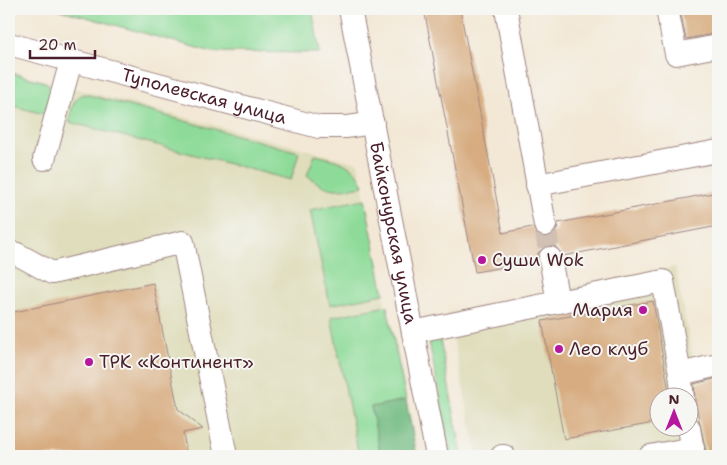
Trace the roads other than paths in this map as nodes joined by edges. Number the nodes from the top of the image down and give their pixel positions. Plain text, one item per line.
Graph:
1 (350, 9) edge
2 (506, 9) edge
3 (667, 9) edge
4 (9, 44) edge
5 (718, 46) edge
6 (71, 61) junction
7 (373, 124) junction
8 (718, 151) edge
9 (44, 159) dead end
10 (537, 185) junction
11 (544, 225) tunnel mouth
12 (9, 252) edge
13 (550, 258) tunnel mouth
14 (558, 302) junction
15 (413, 332) junction
16 (718, 365) edge
17 (680, 374) junction
18 (681, 388) edge
19 (692, 444) edge
20 (226, 456) edge
21 (437, 456) edge
22 (650, 456) edge

1 - 7 street, Байконурская улица
2 - 10 street
3 - 5 street
4 - 6 street, Туполевская улица
6 - 7 street, Туполевская улица
6 - 9 street
7 - 15 street, Байконурская улица
8 - 10 street
10 - 11 street
12 - 20 street
13 - 14 street
14 - 15 street
14 - 17 street
15 - 21 street, Байконурская улица
16 - 17 street
17 - 18 street
19 - 22 street

